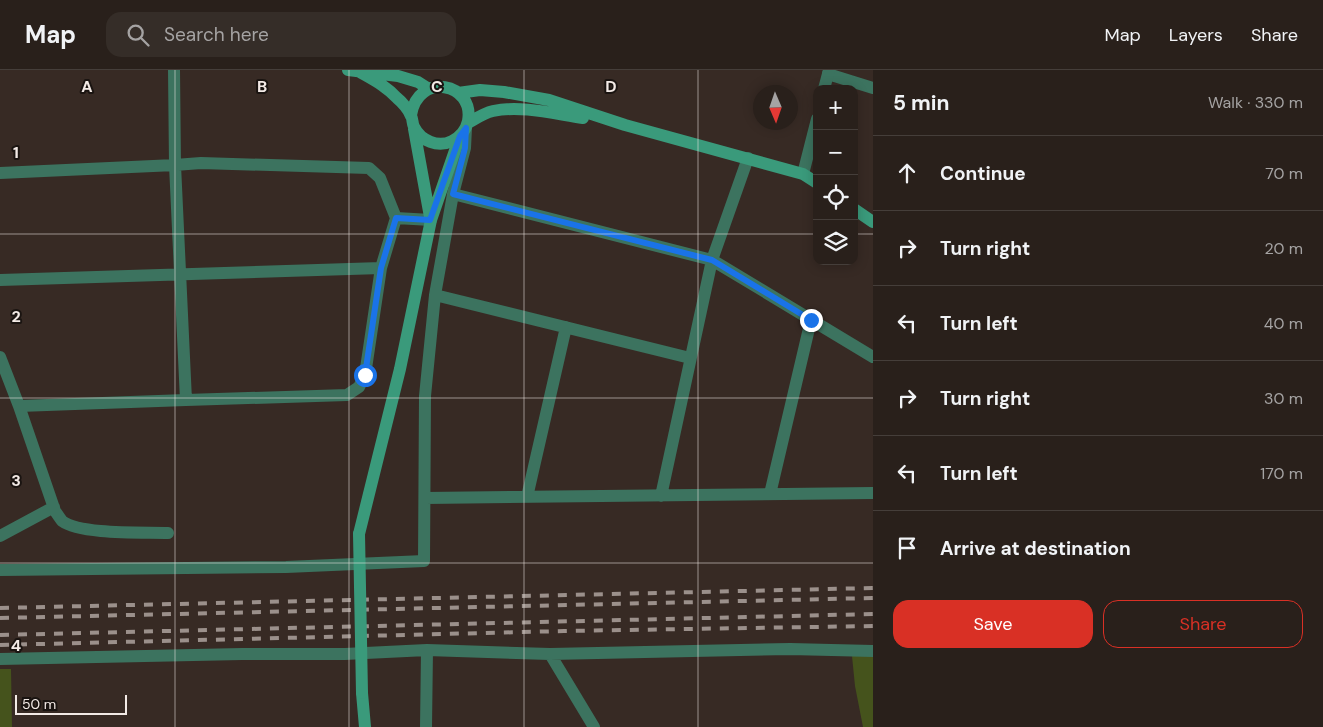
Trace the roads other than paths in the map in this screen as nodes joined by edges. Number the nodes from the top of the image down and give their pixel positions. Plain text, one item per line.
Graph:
1 (174, 70) edge
2 (354, 71) edge
3 (828, 72) edge
4 (825, 85) edge
5 (873, 88) edge
6 (429, 89) junction
7 (458, 93) junction
8 (413, 121) junction
9 (624, 125) junction
10 (464, 129) junction
11 (814, 130) edge
12 (748, 158) junction
13 (176, 165) junction
14 (0, 173) edge
15 (803, 174) junction
16 (813, 180) edge
17 (453, 194) junction
18 (858, 212) edge
19 (396, 218) junction
20 (430, 220) junction
21 (873, 222) edge
22 (712, 260) junction
23 (381, 268) junction
24 (181, 275) junction
25 (0, 280) edge
26 (435, 295) junction
27 (811, 320) junction
28 (566, 327) junction
29 (0, 357) edge
30 (873, 357) edge
31 (690, 358) junction
32 (186, 400) junction
33 (19, 406) junction
34 (873, 493) edge
35 (770, 494) junction
36 (661, 496) junction
37 (526, 497) junction
38 (425, 498) junction
39 (54, 507) junction
40 (168, 533) dead end
41 (0, 536) edge
42 (0, 570) edge
43 (427, 650) junction
44 (873, 651) edge
45 (550, 654) junction
46 (0, 659) edge
47 (365, 727) edge
48 (426, 727) edge
49 (594, 727) edge

1 - 13 street
2 - 6 main road
2 - 8 main road
3 - 4 street
3 - 5 street
6 - 7 main road
6 - 8 main road
7 - 9 main road
7 - 10 main road
8 - 10 main road
8 - 20 main road
9 - 10 main road
9 - 12 main road
10 - 17 street
10 - 20 main road
11 - 15 street
12 - 15 main road
12 - 22 street
13 - 14 street
13 - 19 street
13 - 24 street
15 - 16 main road
17 - 22 street
17 - 26 street
18 - 21 main road
19 - 20 street
19 - 23 street
20 - 47 main road, bridge
22 - 27 street
22 - 31 street
23 - 24 street
23 - 32 street
24 - 25 street
24 - 32 street
26 - 28 street
26 - 38 street
27 - 30 street
27 - 35 street
28 - 31 street
28 - 37 street
29 - 33 street
31 - 36 street
32 - 33 street
33 - 39 street
34 - 35 street
35 - 36 street
36 - 37 street
37 - 38 street
38 - 42 street
39 - 40 street
39 - 41 street
43 - 45 street
43 - 46 street
43 - 48 street
44 - 45 street
45 - 49 street

